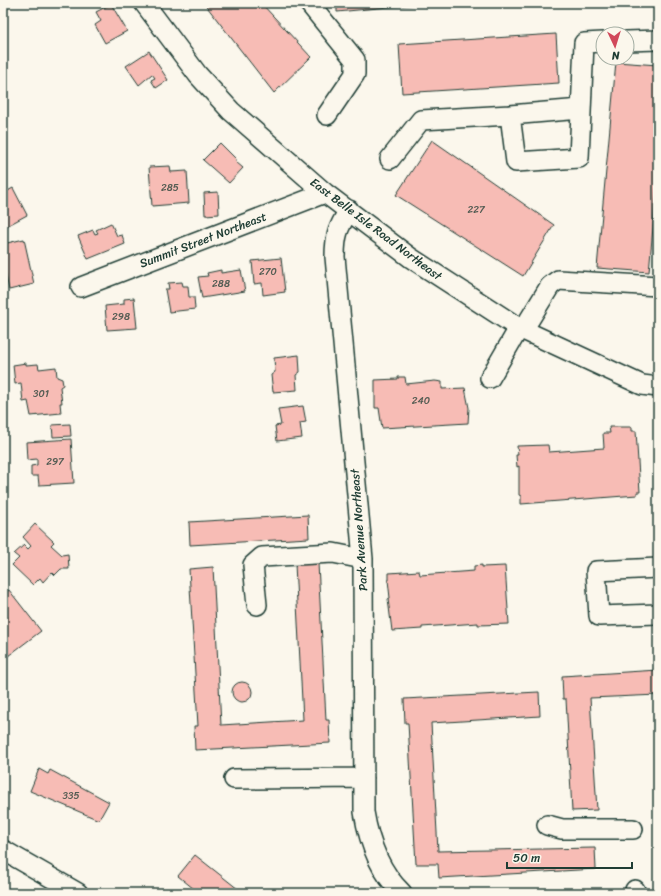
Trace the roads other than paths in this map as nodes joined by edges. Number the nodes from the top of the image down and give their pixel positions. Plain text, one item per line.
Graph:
1 (144, 3) edge
2 (309, 3) edge
3 (658, 40) edge
4 (635, 41) edge
5 (595, 42) edge
6 (581, 109) junction
7 (328, 115) dead end
8 (510, 115) junction
9 (390, 159) dead end
10 (325, 192) junction
11 (349, 210) junction
12 (658, 286) edge
13 (81, 287) dead end
14 (521, 329) junction
15 (490, 378) dead end
16 (658, 387) edge
17 (363, 559) junction
18 (658, 568) edge
19 (257, 605) dead end
20 (658, 614) edge
21 (364, 778) junction
22 (234, 779) dead end
23 (547, 825) dead end
24 (633, 829) dead end
25 (3, 850) edge
26 (78, 893) edge
27 (402, 893) edge

1 - 10 street, East Belle Isle Road Northeast
2 - 7 street
3 - 4 street
5 - 6 street
6 - 8 street
6 - 8 street
8 - 9 street
10 - 11 street, East Belle Isle Road Northeast
10 - 13 street, Summit Street Northeast
11 - 14 street, East Belle Isle Road Northeast
11 - 17 street, Park Avenue Northeast
12 - 14 street
14 - 15 street
14 - 16 street, East Belle Isle Road Northeast
17 - 19 street
17 - 21 street, Park Avenue Northeast
18 - 20 street
21 - 22 street
21 - 27 street, Park Avenue Northeast
23 - 24 street
25 - 26 street

